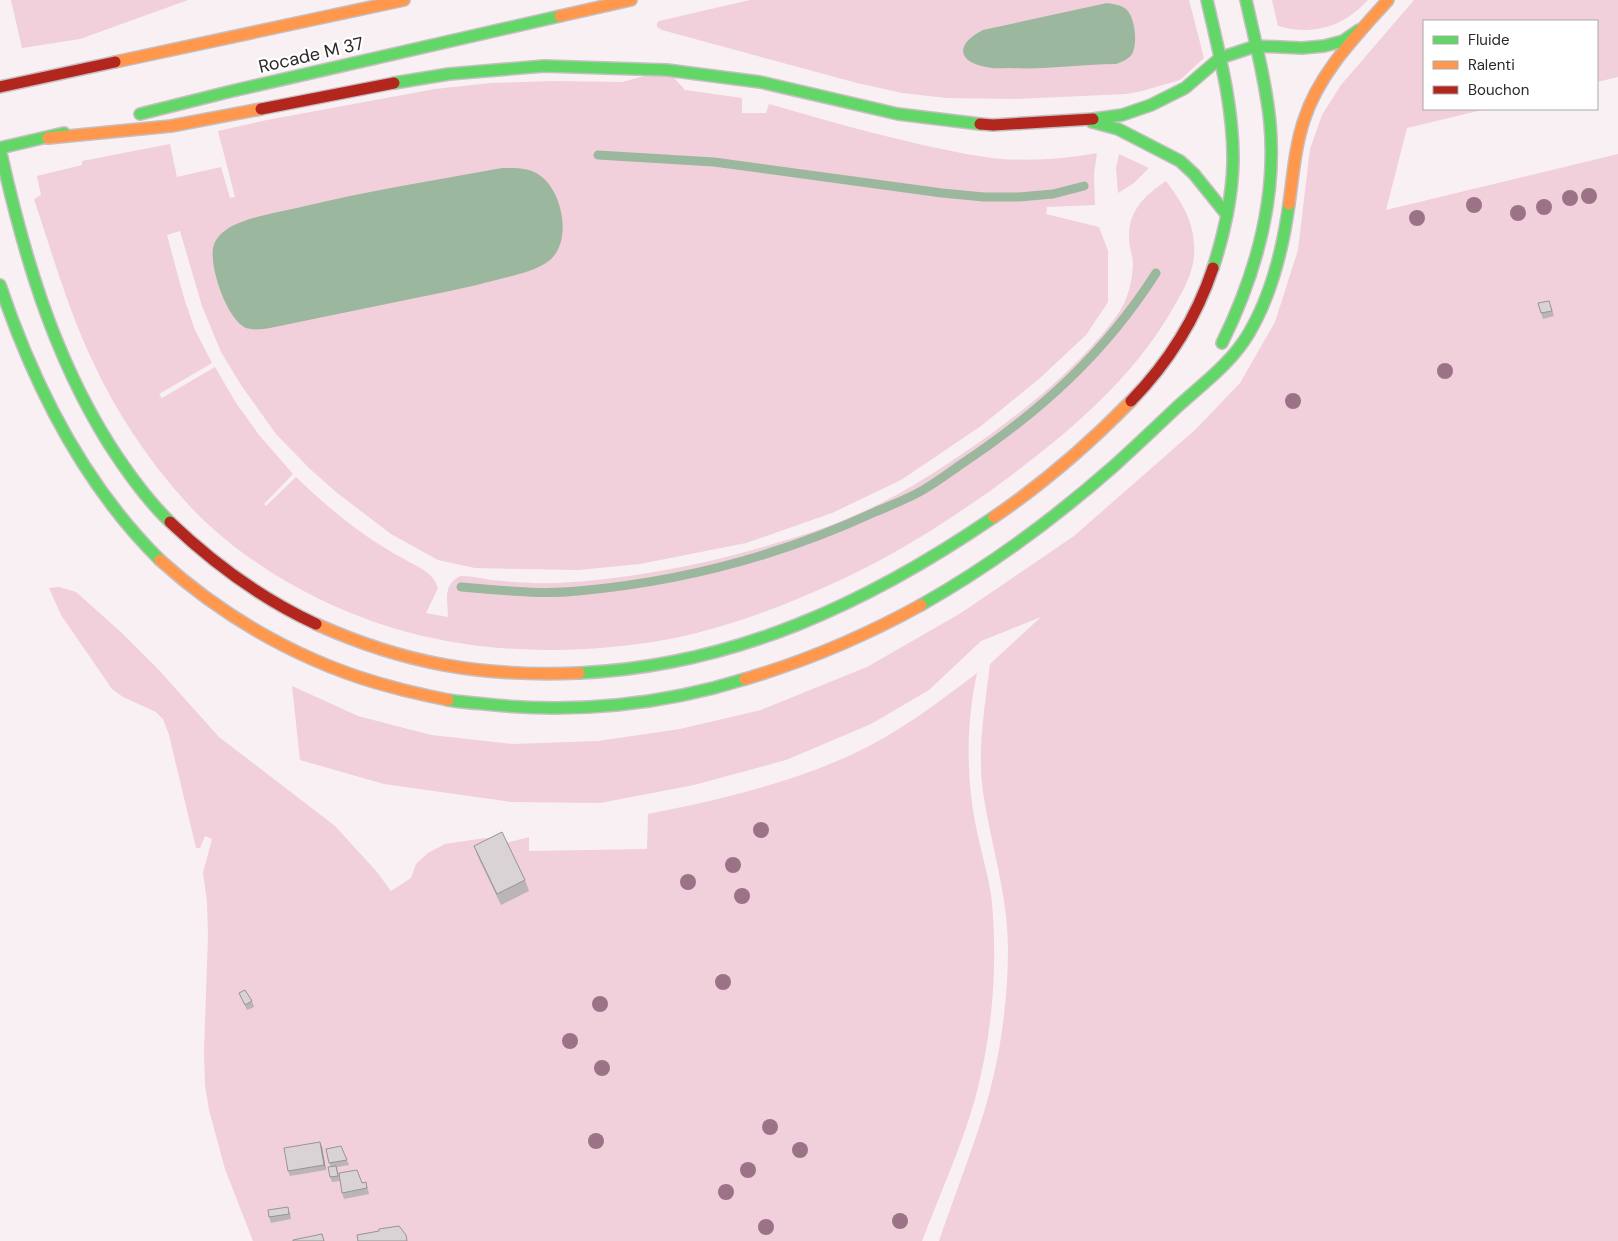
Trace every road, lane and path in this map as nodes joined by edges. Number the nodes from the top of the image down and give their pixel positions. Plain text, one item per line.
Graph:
1 (404, 0) edge
2 (631, 0) edge
3 (1207, 0) edge
4 (1246, 0) edge
5 (1388, 0) edge
6 (1365, 26) junction
7 (1256, 46) junction
8 (1220, 58) junction
9 (0, 87) edge
10 (1088, 120) junction
11 (48, 138) junction
12 (0, 149) edge
13 (1227, 215) junction
14 (0, 285) edge
15 (1184, 401) junction

1 - 9 highway, Rocade M 37
2 - 11 highway, Rocade M 37
3 - 8 highway
4 - 7 highway
5 - 6 highway
6 - 7 highway
6 - 15 highway
7 - 8 highway
7 - 15 highway
8 - 10 highway
8 - 13 highway
10 - 11 highway
10 - 13 highway
11 - 12 highway, Rocade M 37
12 - 13 highway
14 - 15 highway

